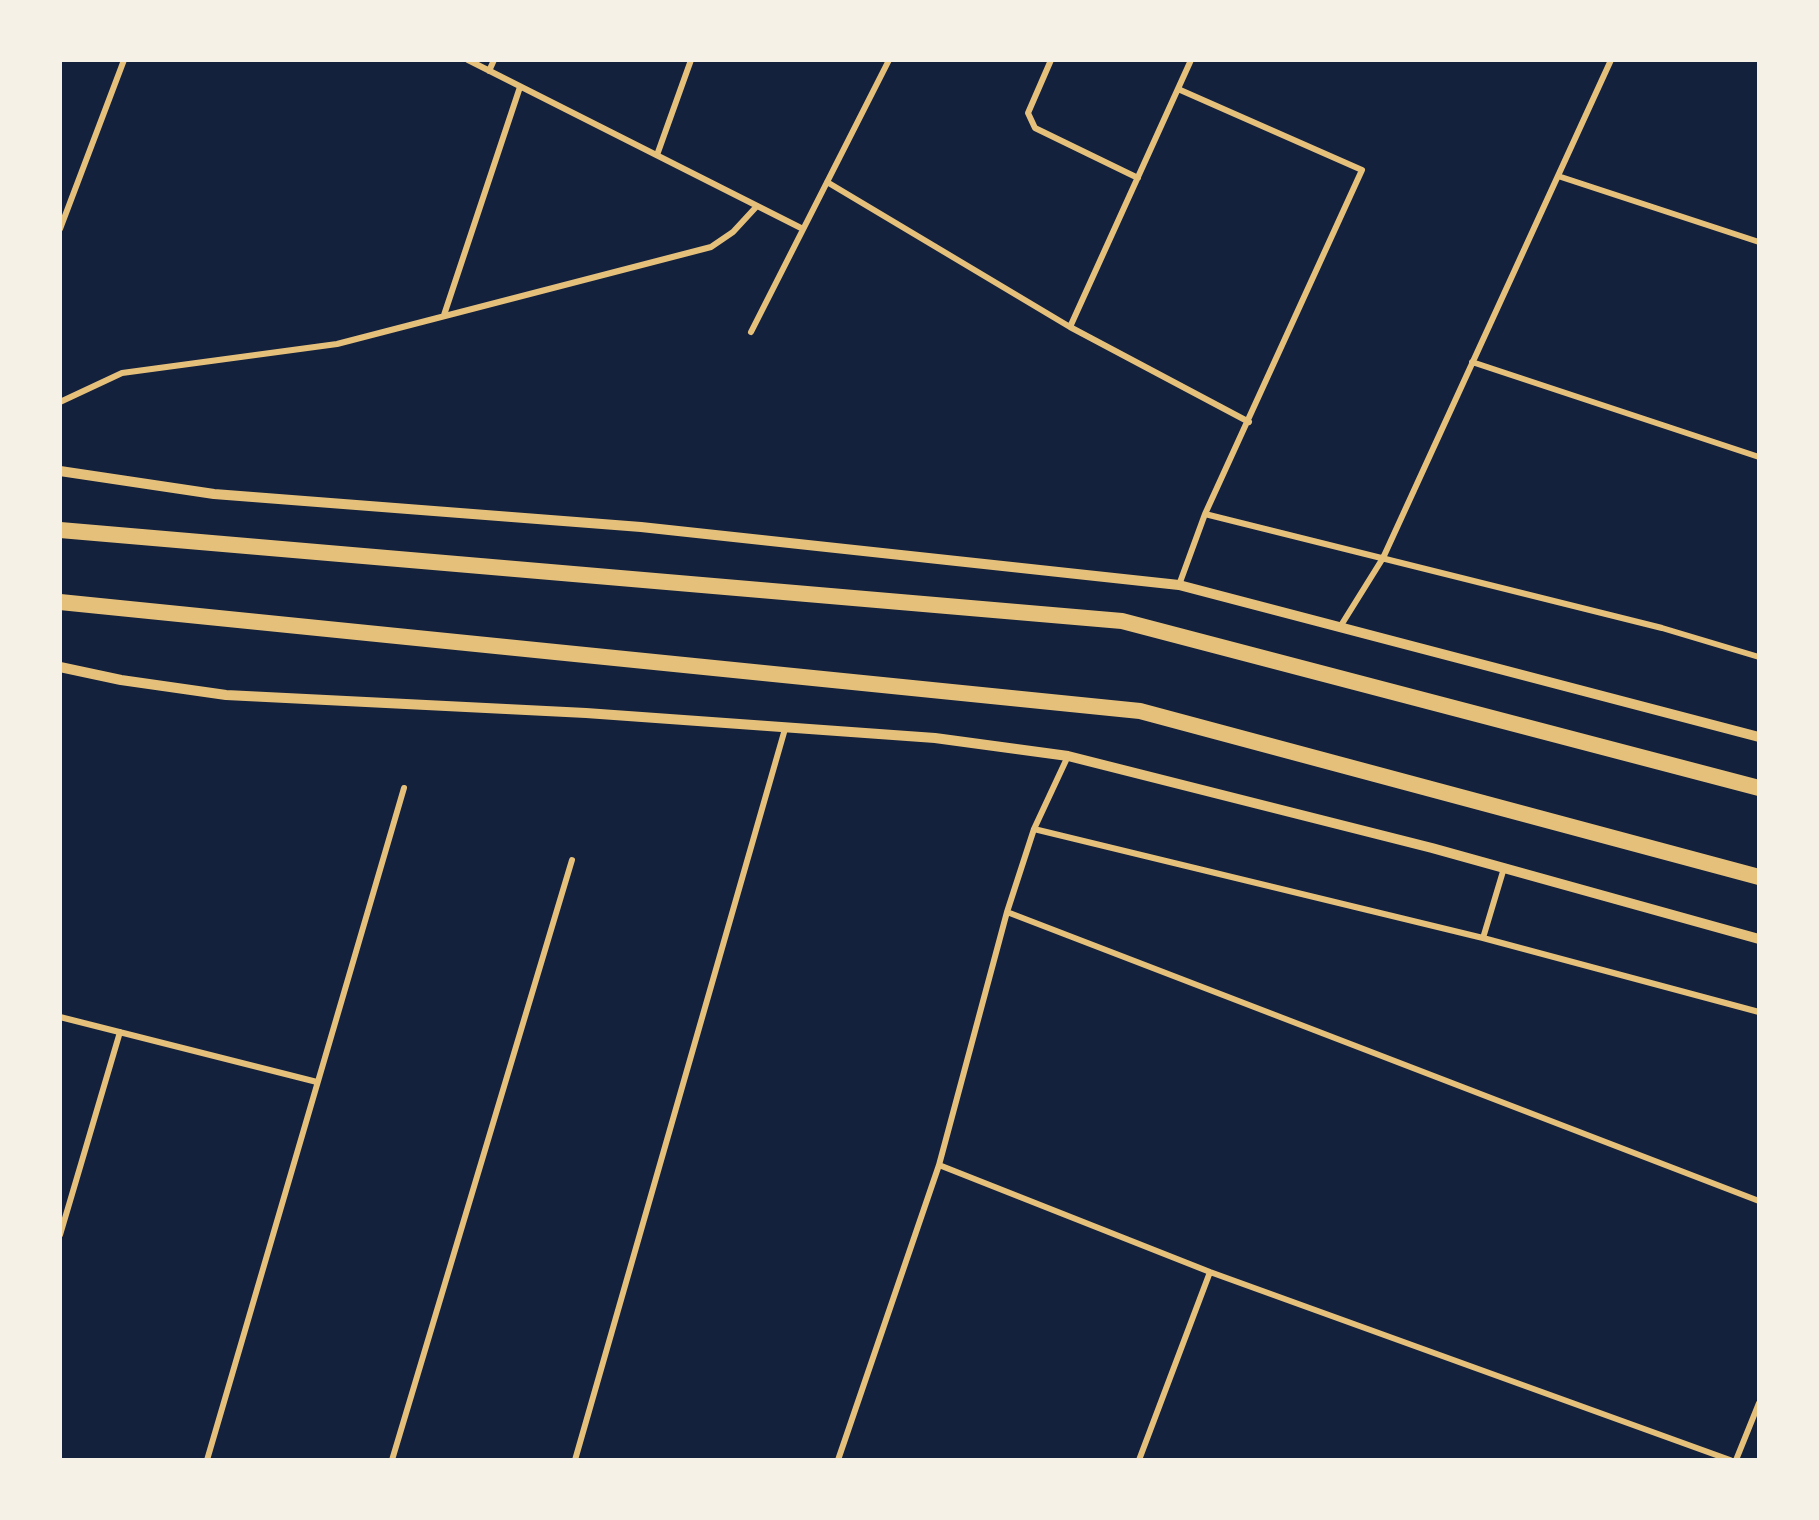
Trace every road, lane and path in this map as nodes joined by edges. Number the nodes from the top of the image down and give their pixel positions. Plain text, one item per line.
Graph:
1 (124, 60) edge
2 (468, 60) edge
3 (494, 60) edge
4 (691, 60) edge
5 (889, 60) edge
6 (1051, 60) edge
7 (1191, 60) edge
8 (1611, 60) edge
9 (489, 71) junction
10 (520, 87) junction
11 (1178, 89) junction
12 (657, 155) junction
13 (1558, 176) junction
14 (1138, 178) junction
15 (827, 182) junction
16 (758, 206) junction
17 (60, 229) edge
18 (803, 229) junction
19 (1759, 242) edge
20 (444, 315) junction
21 (1070, 327) junction
22 (752, 332) dead end
23 (1472, 362) junction
24 (60, 402) edge
25 (1249, 422) junction
26 (1759, 458) edge
27 (60, 471) edge
28 (1205, 514) junction
29 (60, 530) edge
30 (1383, 558) junction
31 (1179, 585) junction
32 (60, 602) edge
33 (1340, 627) junction
34 (1759, 657) edge
35 (60, 667) edge
36 (785, 729) junction
37 (1759, 737) edge
38 (1068, 756) junction
39 (404, 788) dead end
40 (1759, 788) edge
41 (1035, 829) junction
42 (573, 860) dead end
43 (1504, 868) junction
44 (1759, 877) edge
45 (1007, 912) junction
46 (1483, 938) junction
47 (1759, 939) edge
48 (1759, 1012) edge
49 (60, 1017) edge
50 (120, 1032) junction
51 (317, 1082) junction
52 (939, 1165) junction
53 (1759, 1202) edge
54 (60, 1235) edge
55 (1210, 1272) junction
56 (1759, 1402) edge
57 (207, 1460) edge
58 (392, 1460) edge
59 (575, 1460) edge
60 (838, 1460) edge
61 (1139, 1460) edge
62 (1730, 1460) edge
63 (1736, 1460) edge

1 - 17 street
2 - 9 street
3 - 9 street
4 - 12 street
5 - 15 street
6 - 14 street
7 - 11 street
8 - 13 street
9 - 10 street
10 - 12 street
10 - 20 street
11 - 14 street
11 - 25 street
12 - 16 street
13 - 19 street
13 - 23 street
14 - 21 street
15 - 18 street
15 - 21 street
16 - 18 street
16 - 20 street
18 - 22 street
20 - 24 street
21 - 25 street
23 - 26 street
23 - 30 street
25 - 28 street
27 - 31 street
28 - 30 street
28 - 31 street
29 - 40 highway
30 - 33 street
30 - 34 street
31 - 33 street
32 - 44 highway
33 - 37 street
35 - 36 street
36 - 38 street
36 - 59 street
38 - 41 street
38 - 43 street
39 - 51 street
41 - 45 street
41 - 46 street
42 - 58 street
43 - 46 street
43 - 47 street
45 - 52 street
45 - 53 street
46 - 48 street
49 - 50 street
50 - 51 street
50 - 54 street
51 - 57 street
52 - 55 street
52 - 60 street
55 - 61 street
55 - 62 street
56 - 63 street

